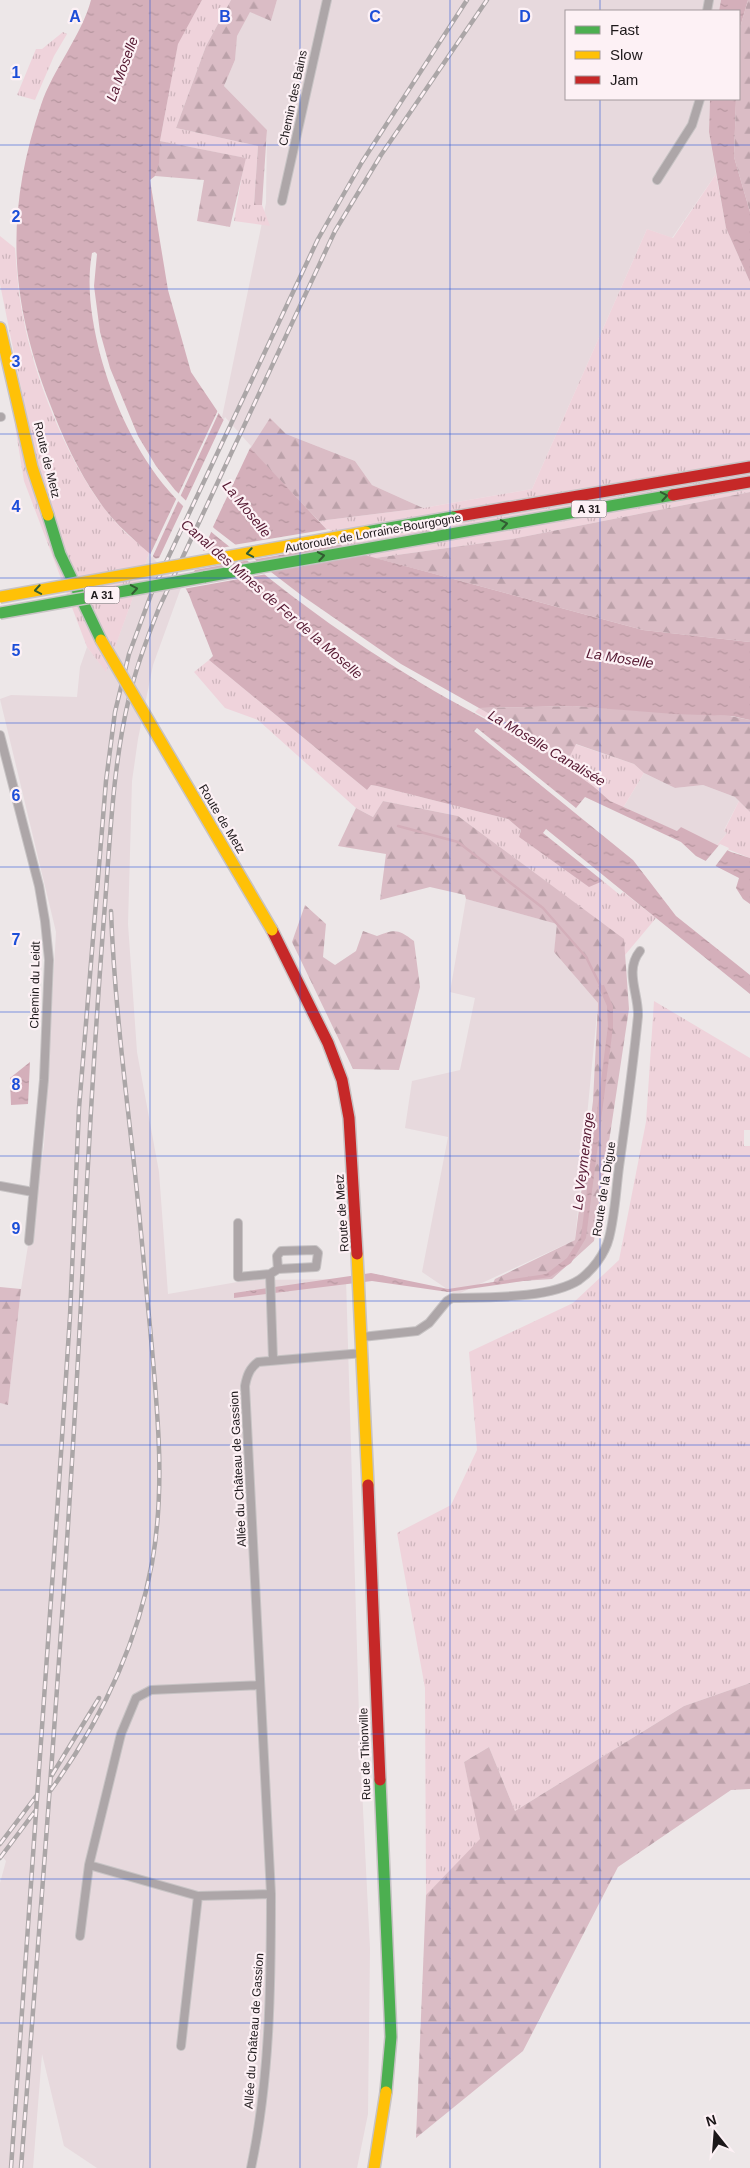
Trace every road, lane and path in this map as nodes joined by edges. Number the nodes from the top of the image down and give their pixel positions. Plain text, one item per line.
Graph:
1 (327, 0) edge
2 (700, 100) edge
3 (657, 180) dead end
4 (282, 201) dead end
5 (0, 328) edge
6 (750, 462) edge
7 (750, 467) edge
8 (733, 469) junction
9 (750, 482) edge
10 (0, 597) edge
11 (0, 612) edge
12 (0, 735) edge
13 (640, 950) dead end
14 (0, 1186) edge
15 (33, 1192) junction
16 (238, 1223) dead end
17 (29, 1240) dead end
18 (278, 1269) junction
19 (270, 1274) junction
20 (362, 1337) junction
21 (363, 1354) junction
22 (273, 1359) junction
23 (260, 1685) junction
24 (89, 1864) junction
25 (272, 1894) junction
26 (198, 1896) junction
27 (80, 1936) dead end
28 (181, 2046) dead end
29 (251, 2168) edge
30 (374, 2168) edge

1 - 4 street, Chemin des Bains
2 - 3 street
5 - 20 main road, Route de Metz, bridge
6 - 8 main road
7 - 8 main road, Autoroute de Lorraine-Bourgogne / A 31
8 -> 10 main road, Autoroute de Lorraine-Bourgogne / A 31, bridge
11 -> 9 main road, Autoroute de Lorraine-Bourgogne / A 31, bridge
12 - 15 street, Chemin du Leidt
13 - 20 street, Route de la Digue
14 - 15 street
15 - 17 street, Chemin du Leidt
16 - 19 street
18 - 18 street
18 - 19 street
19 - 22 street
20 - 21 main road, Rue de Thionville
21 - 22 street, Allée du Château de Gassion
21 - 30 main road, Rue de Thionville
22 - 23 street, Allée du Château de Gassion
23 - 24 street
23 - 25 street, Allée du Château de Gassion
24 - 26 street
24 - 27 street
25 - 26 street
25 - 29 street, Allée du Château de Gassion
26 - 28 street

